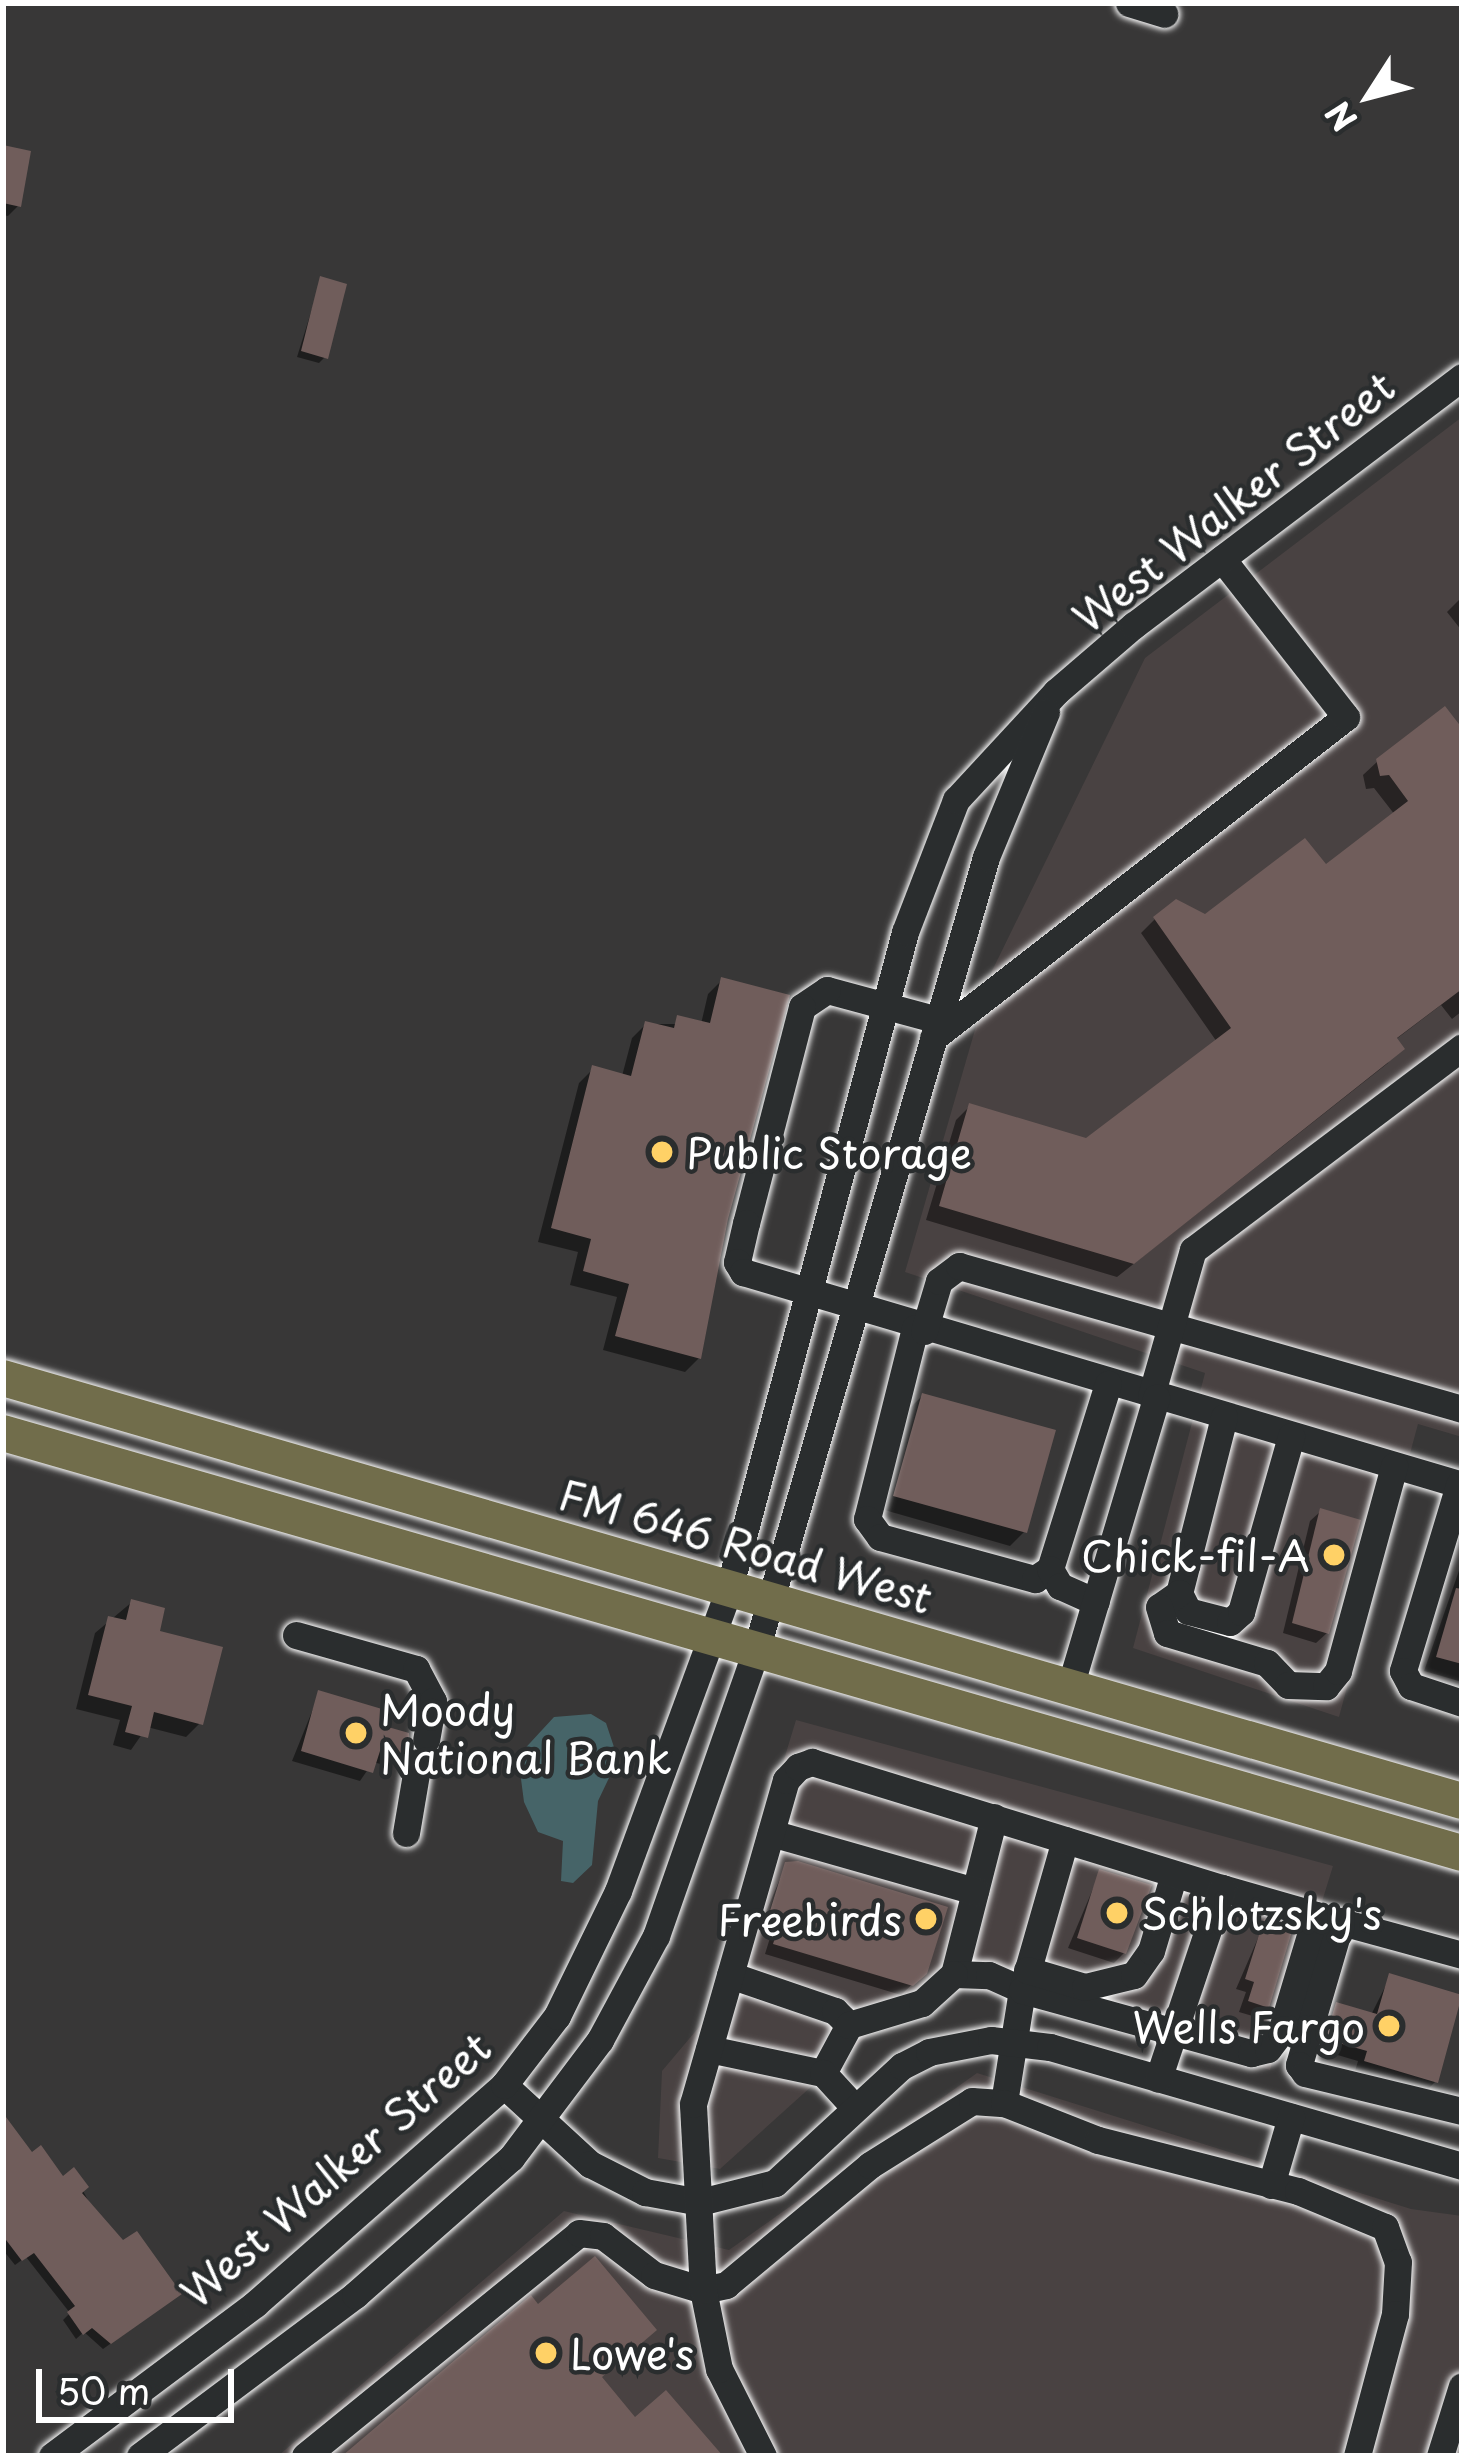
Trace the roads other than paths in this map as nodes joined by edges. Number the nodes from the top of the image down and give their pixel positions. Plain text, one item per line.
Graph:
1 (1129, 3) edge
2 (1164, 14) dead end
3 (1462, 377) edge
4 (1222, 559) junction
5 (1056, 692) junction
6 (885, 1004) junction
7 (935, 1029) junction
8 (1462, 1047) edge
9 (806, 1293) junction
10 (856, 1310) junction
11 (1168, 1328) junction
12 (920, 1330) junction
13 (3, 1378) edge
14 (1108, 1384) junction
15 (1153, 1397) junction
16 (1462, 1409) edge
17 (1224, 1417) junction
18 (3, 1433) edge
19 (1291, 1436) junction
20 (1394, 1466) junction
21 (1461, 1485) edge
22 (1455, 1526) edge
23 (1050, 1569) junction
24 (729, 1589) junction
25 (1179, 1593) junction
26 (770, 1601) junction
27 (1096, 1602) junction
28 (296, 1635) dead end
29 (713, 1635) junction
30 (757, 1647) junction
31 (1070, 1688) junction
32 (1462, 1703) edge
33 (1462, 1801) edge
34 (994, 1817) junction
35 (406, 1833) dead end
36 (771, 1833) junction
37 (1065, 1840) junction
38 (1462, 1853) edge
39 (1174, 1874) junction
40 (1222, 1888) junction
41 (975, 1891) junction
42 (1329, 1918) junction
43 (1462, 1954) edge
44 (955, 1974) junction
45 (730, 1975) junction
46 (1025, 1980) junction
47 (849, 2025) junction
48 (1173, 2032) junction
49 (1013, 2040) junction
50 (710, 2049) junction
51 (823, 2073) junction
52 (1158, 2079) junction
53 (1333, 2080) junction
54 (504, 2085) junction
55 (1004, 2102) junction
56 (854, 2107) junction
57 (1462, 2111) edge
58 (1291, 2117) junction
59 (541, 2119) junction
60 (1322, 2125) junction
61 (1462, 2166) edge
62 (1271, 2185) junction
63 (700, 2202) junction
64 (703, 2290) junction
65 (1462, 2386) edge
66 (52, 2456) edge
67 (140, 2456) edge
68 (305, 2456) edge
69 (763, 2456) edge
70 (1357, 2456) edge
71 (1440, 2456) edge

1 - 2 street
3 - 4 street, West Walker Street
4 - 5 street, West Walker Street
4 - 7 street
5 - 6 street, West Walker Street
5 - 7 street, West Walker Street
6 - 7 street
6 - 9 street, West Walker Street
6 - 9 street
7 - 10 street, West Walker Street
8 - 11 street
9 - 10 street
9 - 24 street, West Walker Street
10 - 12 street
10 - 26 street, West Walker Street
11 - 12 street
11 - 15 street
11 - 16 street
12 - 14 street
12 - 23 street
13 - 24 main road, FM 646 Road West
14 - 15 street
14 - 23 street
15 - 17 street
15 - 27 street
17 - 19 street
17 - 25 street
18 - 29 main road
19 - 20 street
19 - 25 street
20 - 21 street
20 - 25 street
21 - 22 street
22 - 32 street
23 - 27 street
24 - 26 main road, FM 646 Road West
24 - 29 street, West Walker Street
26 - 30 street, West Walker Street
26 - 31 main road, FM 646 Road West
27 - 31 street
28 - 35 street
29 - 30 main road
29 - 54 street, West Walker Street
30 - 38 main road
30 - 59 street, West Walker Street
31 - 33 main road, FM 646 Road West
34 - 36 street
34 - 37 street
34 - 41 street
36 - 41 street
36 - 45 street
37 - 39 street
37 - 46 street
39 - 40 street
39 - 46 street
40 - 42 street
40 - 48 street
41 - 44 street
42 - 43 street
42 - 48 street
42 - 53 street
44 - 46 street
44 - 47 street
45 - 47 street
45 - 50 street
46 - 48 street
46 - 49 street
47 - 51 street
48 - 52 street
49 - 52 street
49 - 55 street
49 - 56 street
50 - 51 street
50 - 63 street
51 - 56 street
52 - 58 street
53 - 57 street
53 - 60 street
54 - 59 street
54 - 66 street, West Walker Street
55 - 62 street
55 - 64 street
56 - 63 street
58 - 60 street
58 - 62 street
59 - 63 street
59 - 67 street, West Walker Street
60 - 61 street
62 - 70 street
63 - 64 street
64 - 68 street
64 - 69 street
65 - 71 street

